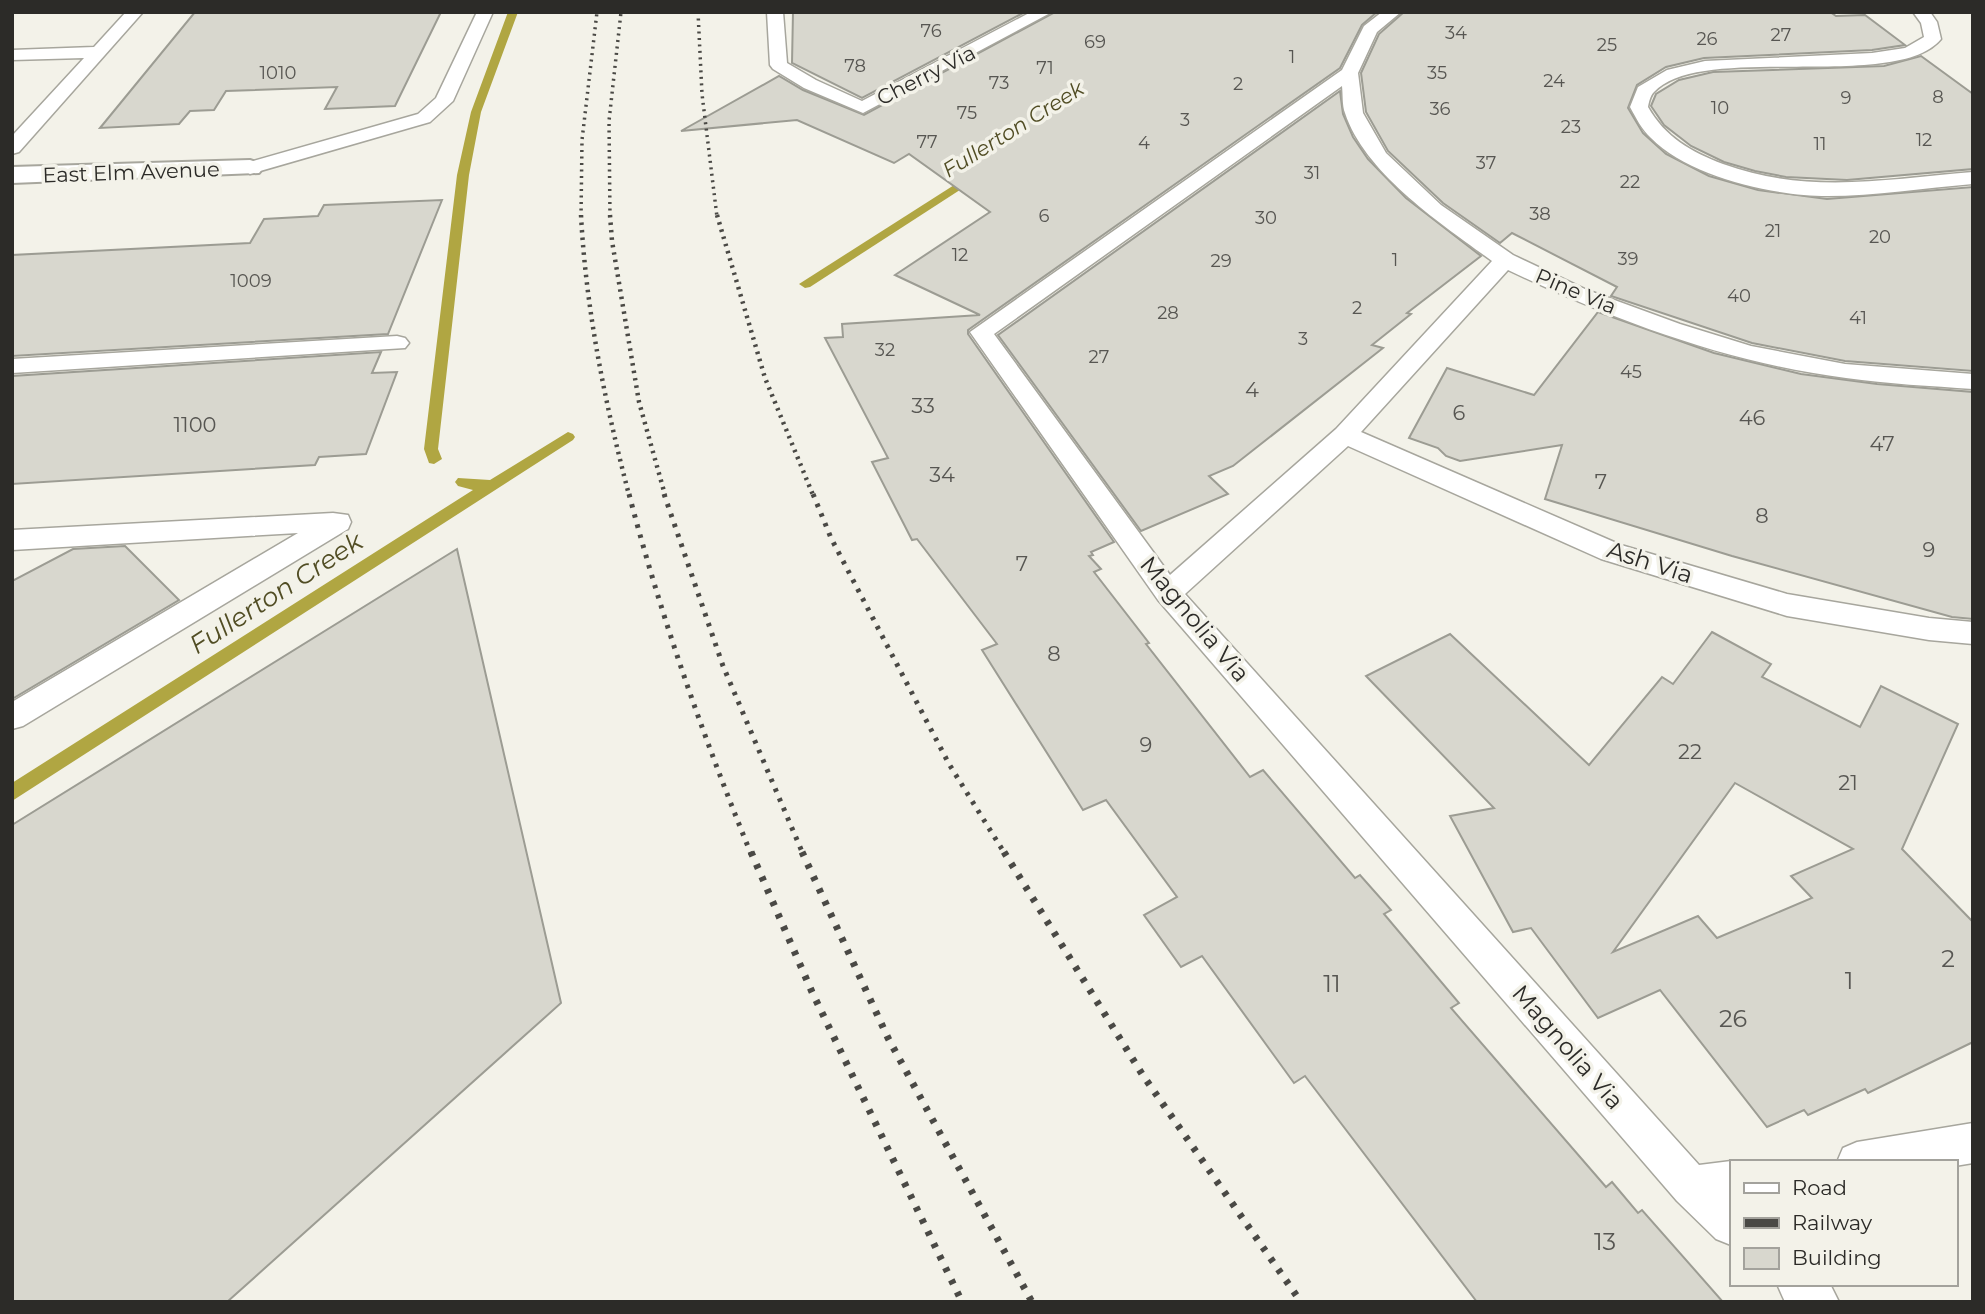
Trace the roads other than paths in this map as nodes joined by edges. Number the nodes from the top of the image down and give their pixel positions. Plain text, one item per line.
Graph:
1 (135, 12) edge
2 (485, 12) edge
3 (775, 12) edge
4 (1044, 12) edge
5 (1394, 12) edge
6 (1921, 12) edge
7 (99, 52) junction
8 (12, 55) edge
9 (1349, 73) junction
10 (12, 148) edge
11 (250, 168) joint
12 (12, 175) edge
13 (1973, 178) edge
14 (1505, 260) junction
15 (397, 343) dead end
16 (12, 366) edge
17 (1973, 382) edge
18 (1345, 435) junction
19 (12, 540) edge
20 (1168, 593) junction
21 (1973, 633) edge
22 (12, 717) edge
23 (1973, 1143) edge
24 (1869, 1160) edge
25 (1730, 1181) edge
26 (1691, 1187) junction
27 (1730, 1223) edge
28 (1800, 1286) edge
29 (1817, 1302) edge

1 - 7 lane
2 - 11 lane
3 - 4 lane, Cherry Via
5 - 9 lane
6 - 13 lane
7 - 8 lane
7 - 10 lane
9 - 14 lane, Pine Via
9 - 20 lane, Magnolia Via
11 - 12 street, East Elm Avenue
14 - 17 lane, Pine Via
14 - 18 lane
15 - 16 lane
18 - 20 lane
18 - 21 lane, Ash Via
19 - 22 lane
20 - 26 lane, Magnolia Via
23 - 24 lane
25 - 26 lane
26 - 27 lane, Magnolia Via
28 - 29 lane

